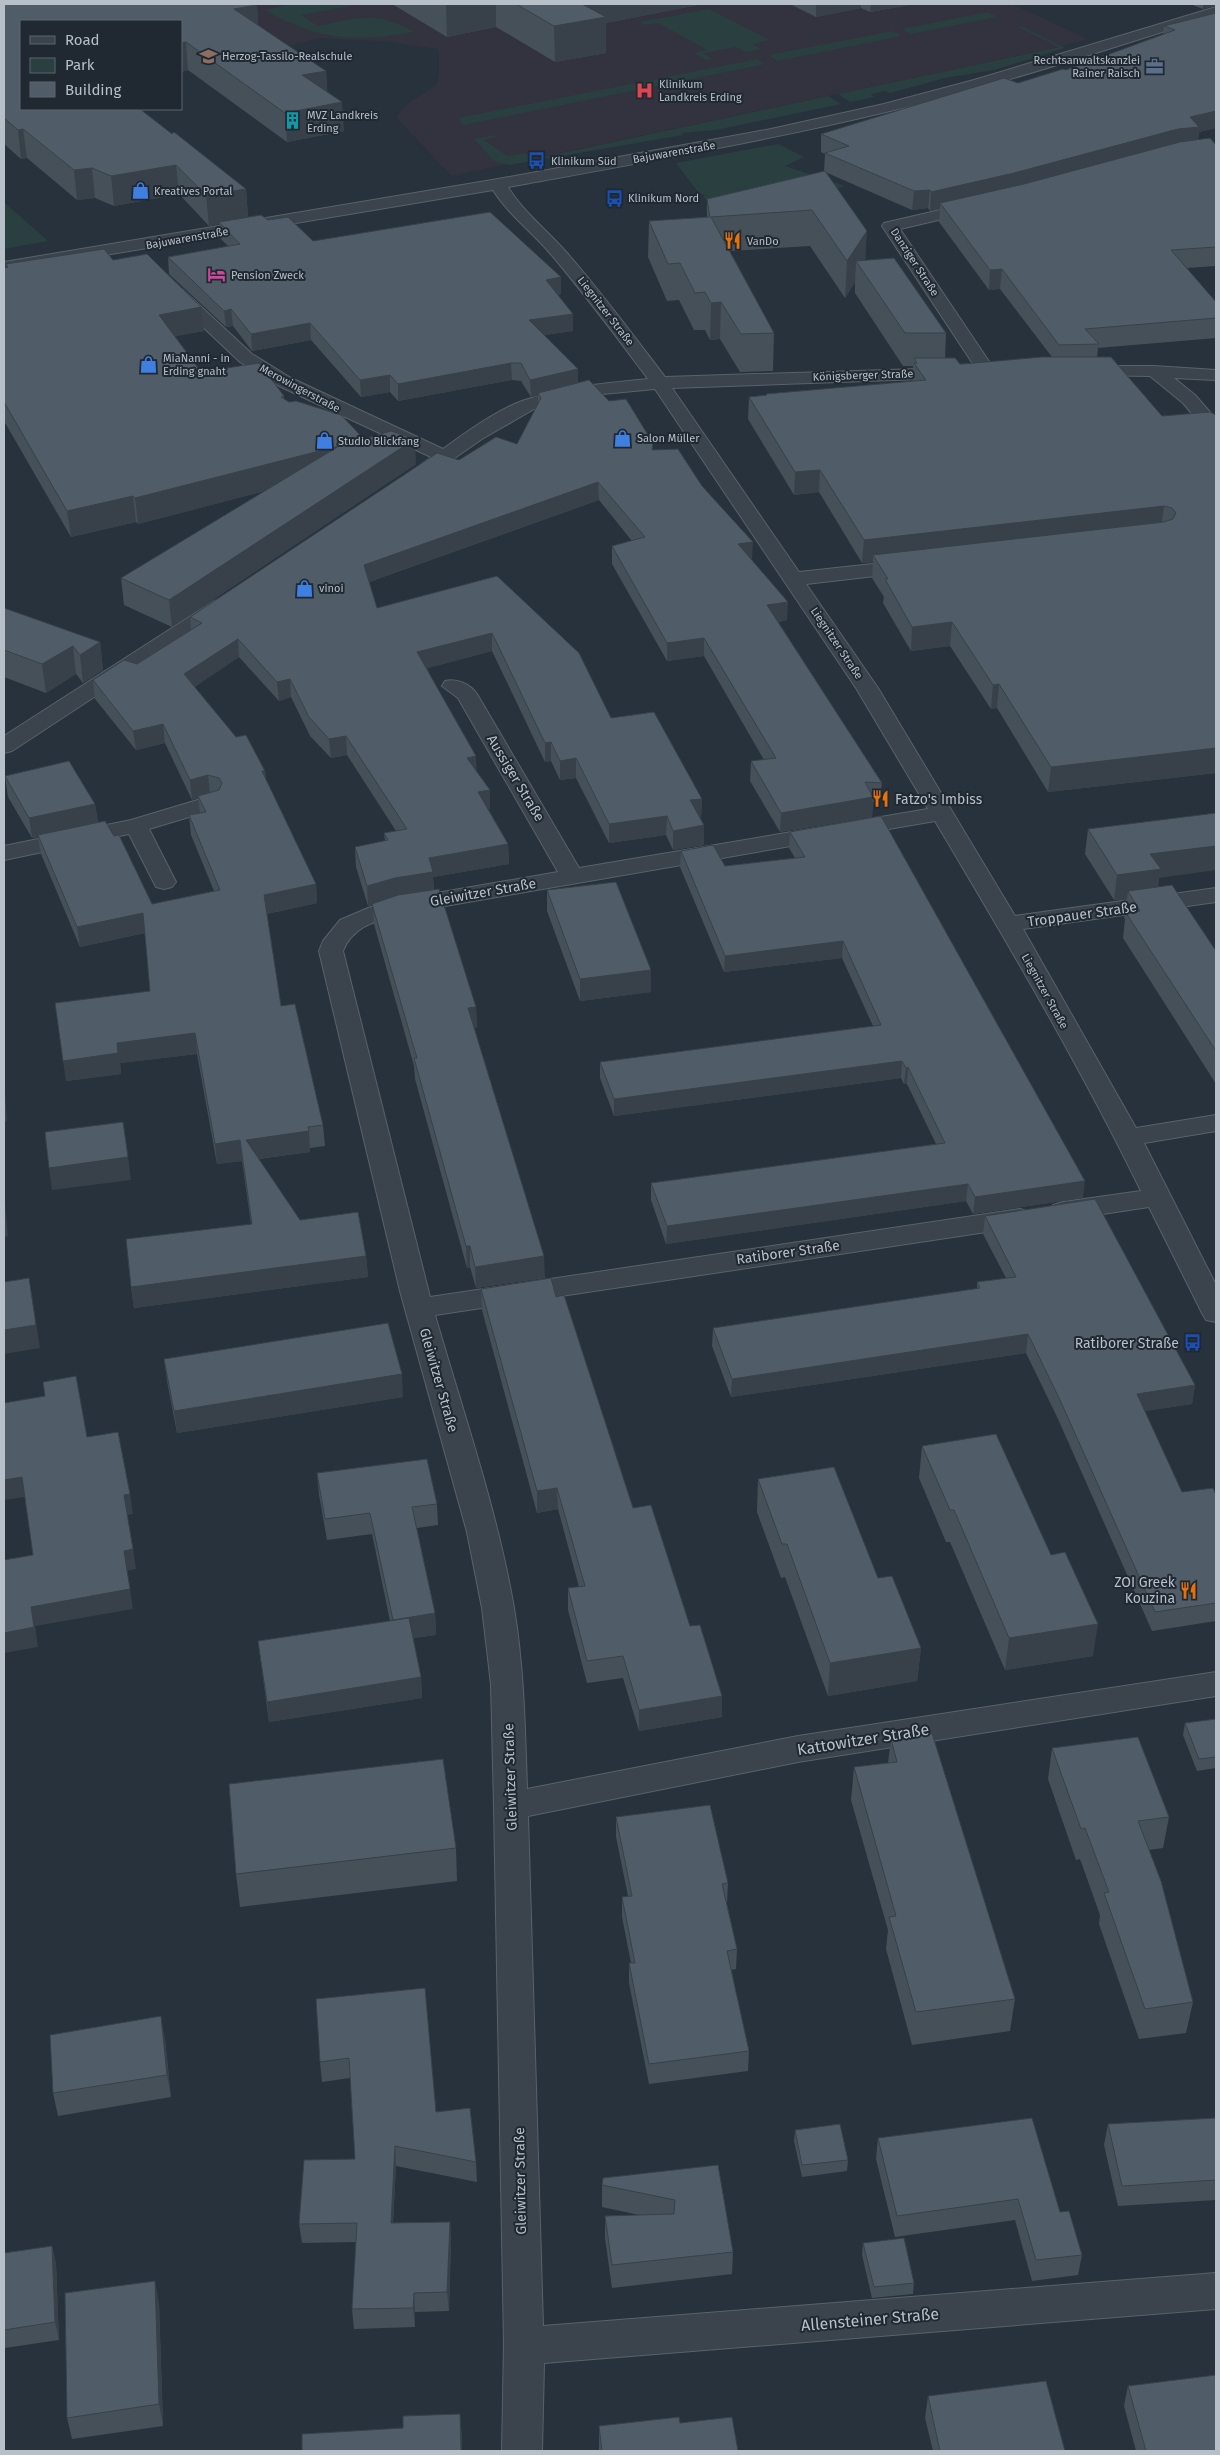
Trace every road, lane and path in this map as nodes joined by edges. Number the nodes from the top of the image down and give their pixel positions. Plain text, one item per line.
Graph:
1 (1216, 12) edge
2 (498, 184) junction
3 (987, 205) edge
4 (4, 267) edge
5 (161, 278) edge
6 (1154, 371) junction
7 (987, 372) junction
8 (1006, 372) edge
9 (1066, 372) edge
10 (1216, 375) edge
11 (660, 383) junction
12 (1216, 430) edge
13 (445, 456) junction
14 (396, 489) edge
15 (933, 563) edge
16 (794, 579) junction
17 (240, 592) edge
18 (452, 686) dead end
19 (4, 746) edge
20 (211, 803) edge
21 (942, 813) junction
22 (136, 826) junction
23 (4, 853) edge
24 (572, 876) junction
25 (164, 882) dead end
26 (1216, 896) edge
27 (1008, 924) junction
28 (1216, 1123) edge
29 (1128, 1137) junction
30 (1158, 1197) junction
31 (419, 1308) junction
32 (1216, 1313) edge
33 (1216, 1684) edge
34 (511, 1806) junction
35 (1216, 2291) edge
36 (524, 2344) junction
37 (522, 2451) edge

1 - 2 street, Bajuwarenstraße
2 - 4 street, Bajuwarenstraße
2 - 11 street, Liegnitzer Straße
3 - 7 street, Danziger Straße
5 - 13 street, Merowingerstraße
6 - 9 street
6 - 10 street
6 - 12 street
7 - 8 street, Königsberger Straße
7 - 11 street, Königsberger Straße
11 - 13 street, Königsberger Straße
11 - 16 street, Liegnitzer Straße
13 - 14 street, Königsberger Straße
15 - 16 street
16 - 21 street, Liegnitzer Straße
17 - 19 street
18 - 24 street, Aussiger Straße
20 - 22 street
21 - 24 street, Gleiwitzer Straße
21 - 27 street, Liegnitzer Straße
22 - 23 street
22 - 25 street
24 - 31 street, Gleiwitzer Straße
26 - 27 street, Troppauer Straße
27 - 29 street, Liegnitzer Straße
28 - 29 street
29 - 30 street, Liegnitzer Straße
30 - 31 street, Ratiborer Straße
30 - 32 street, Liegnitzer Straße
31 - 34 street, Gleiwitzer Straße
33 - 34 street, Kattowitzer Straße
34 - 36 street, Gleiwitzer Straße
35 - 36 street, Allensteiner Straße
36 - 37 street, Gleiwitzer Straße

